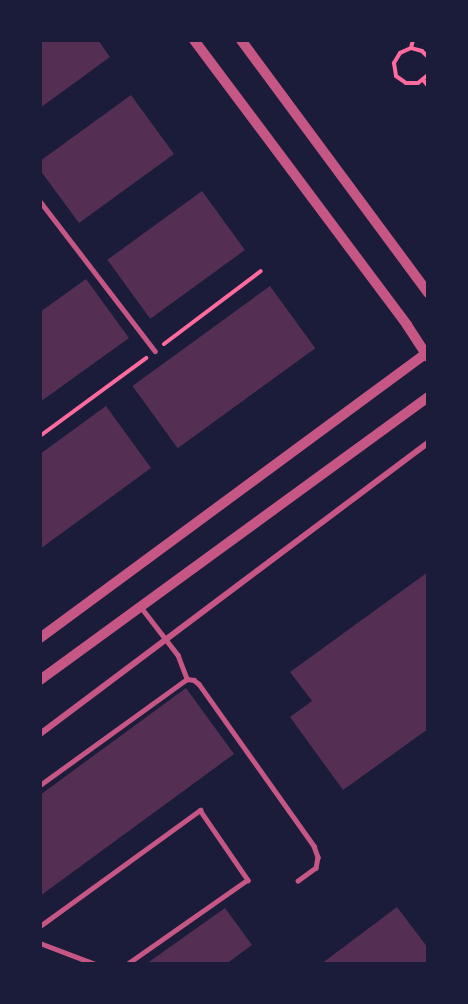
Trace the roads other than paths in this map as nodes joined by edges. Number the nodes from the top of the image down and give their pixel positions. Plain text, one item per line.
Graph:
1 (194, 40) edge
2 (242, 40) edge
3 (40, 201) edge
4 (428, 293) edge
5 (155, 351) dead end
6 (427, 354) edge
7 (428, 397) edge
8 (428, 443) edge
9 (141, 607) junction
10 (40, 638) edge
11 (166, 639) junction
12 (187, 679) junction
13 (40, 681) edge
14 (40, 734) edge
15 (40, 785) edge
16 (298, 881) dead end
17 (40, 926) edge
18 (40, 943) edge
19 (95, 963) edge
20 (128, 963) edge

1 - 6 street
2 - 4 street
3 - 5 lane
6 - 10 street
7 - 9 street
8 - 11 street
9 - 11 lane
9 - 13 street
11 - 12 lane
11 - 14 street
12 - 15 lane
12 - 16 lane
17 - 20 lane
18 - 19 lane

